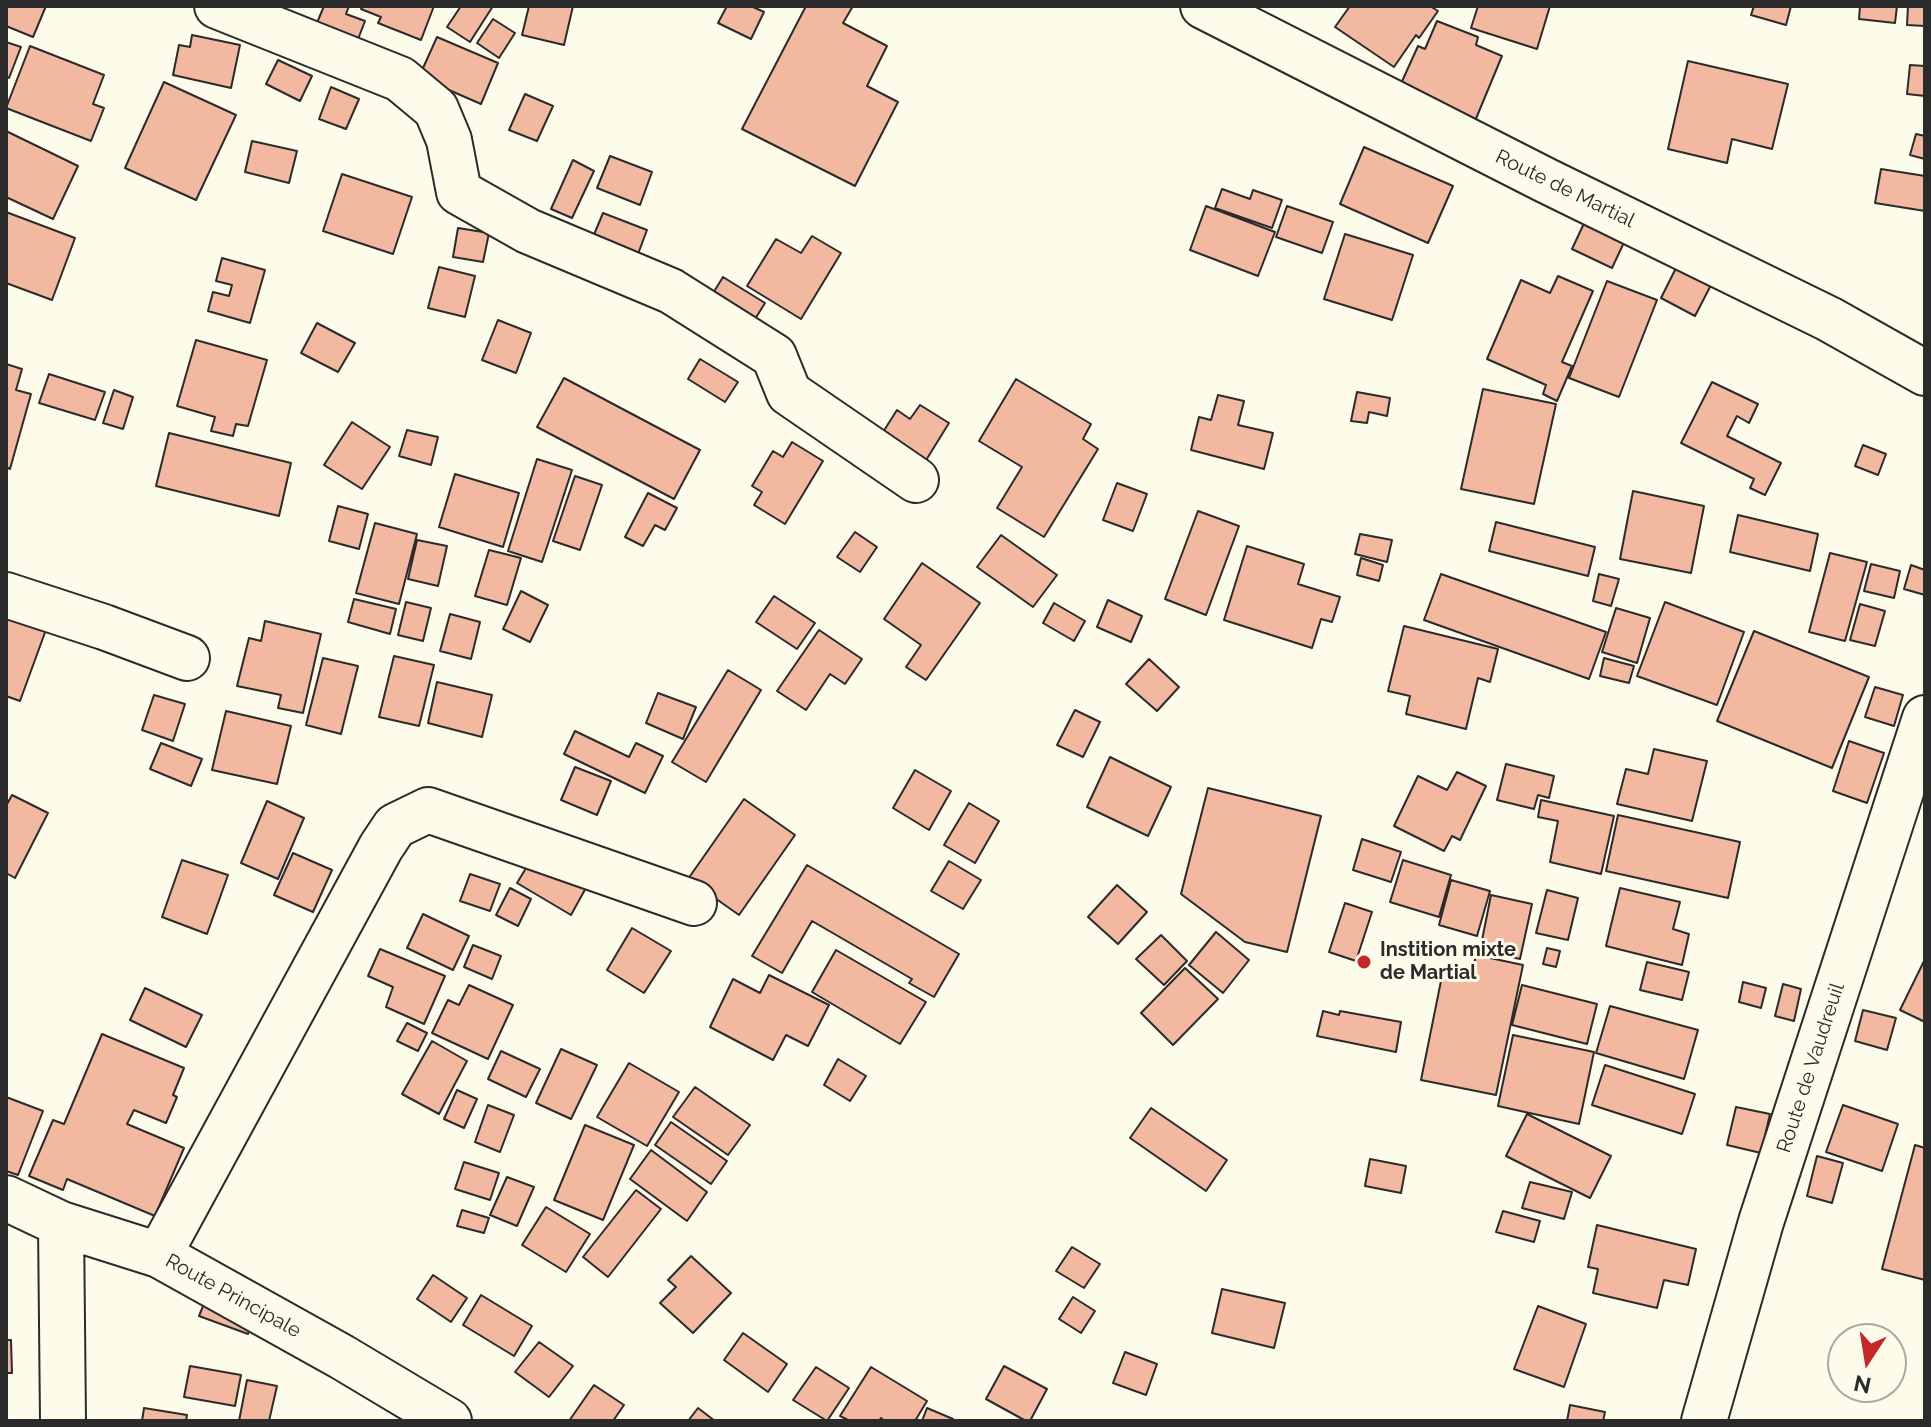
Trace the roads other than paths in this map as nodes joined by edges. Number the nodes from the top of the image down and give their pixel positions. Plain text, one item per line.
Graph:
1 (217, 6) edge
2 (1203, 6) edge
3 (1925, 373) edge
4 (916, 480) dead end
5 (6, 595) edge
6 (187, 658) dead end
7 (1925, 718) edge
8 (694, 903) dead end
9 (6, 1198) edge
10 (61, 1224) junction
11 (159, 1255) junction
12 (63, 1421) edge
13 (449, 1421) edge
14 (1704, 1421) edge

1 - 4 street
2 - 3 street, Route de Martial
5 - 6 street
7 - 14 street, Route de Vaudreuil
8 - 11 street
9 - 10 street, Route Principale
10 - 11 street, Route Principale
10 - 12 street
11 - 13 street, Route Principale

